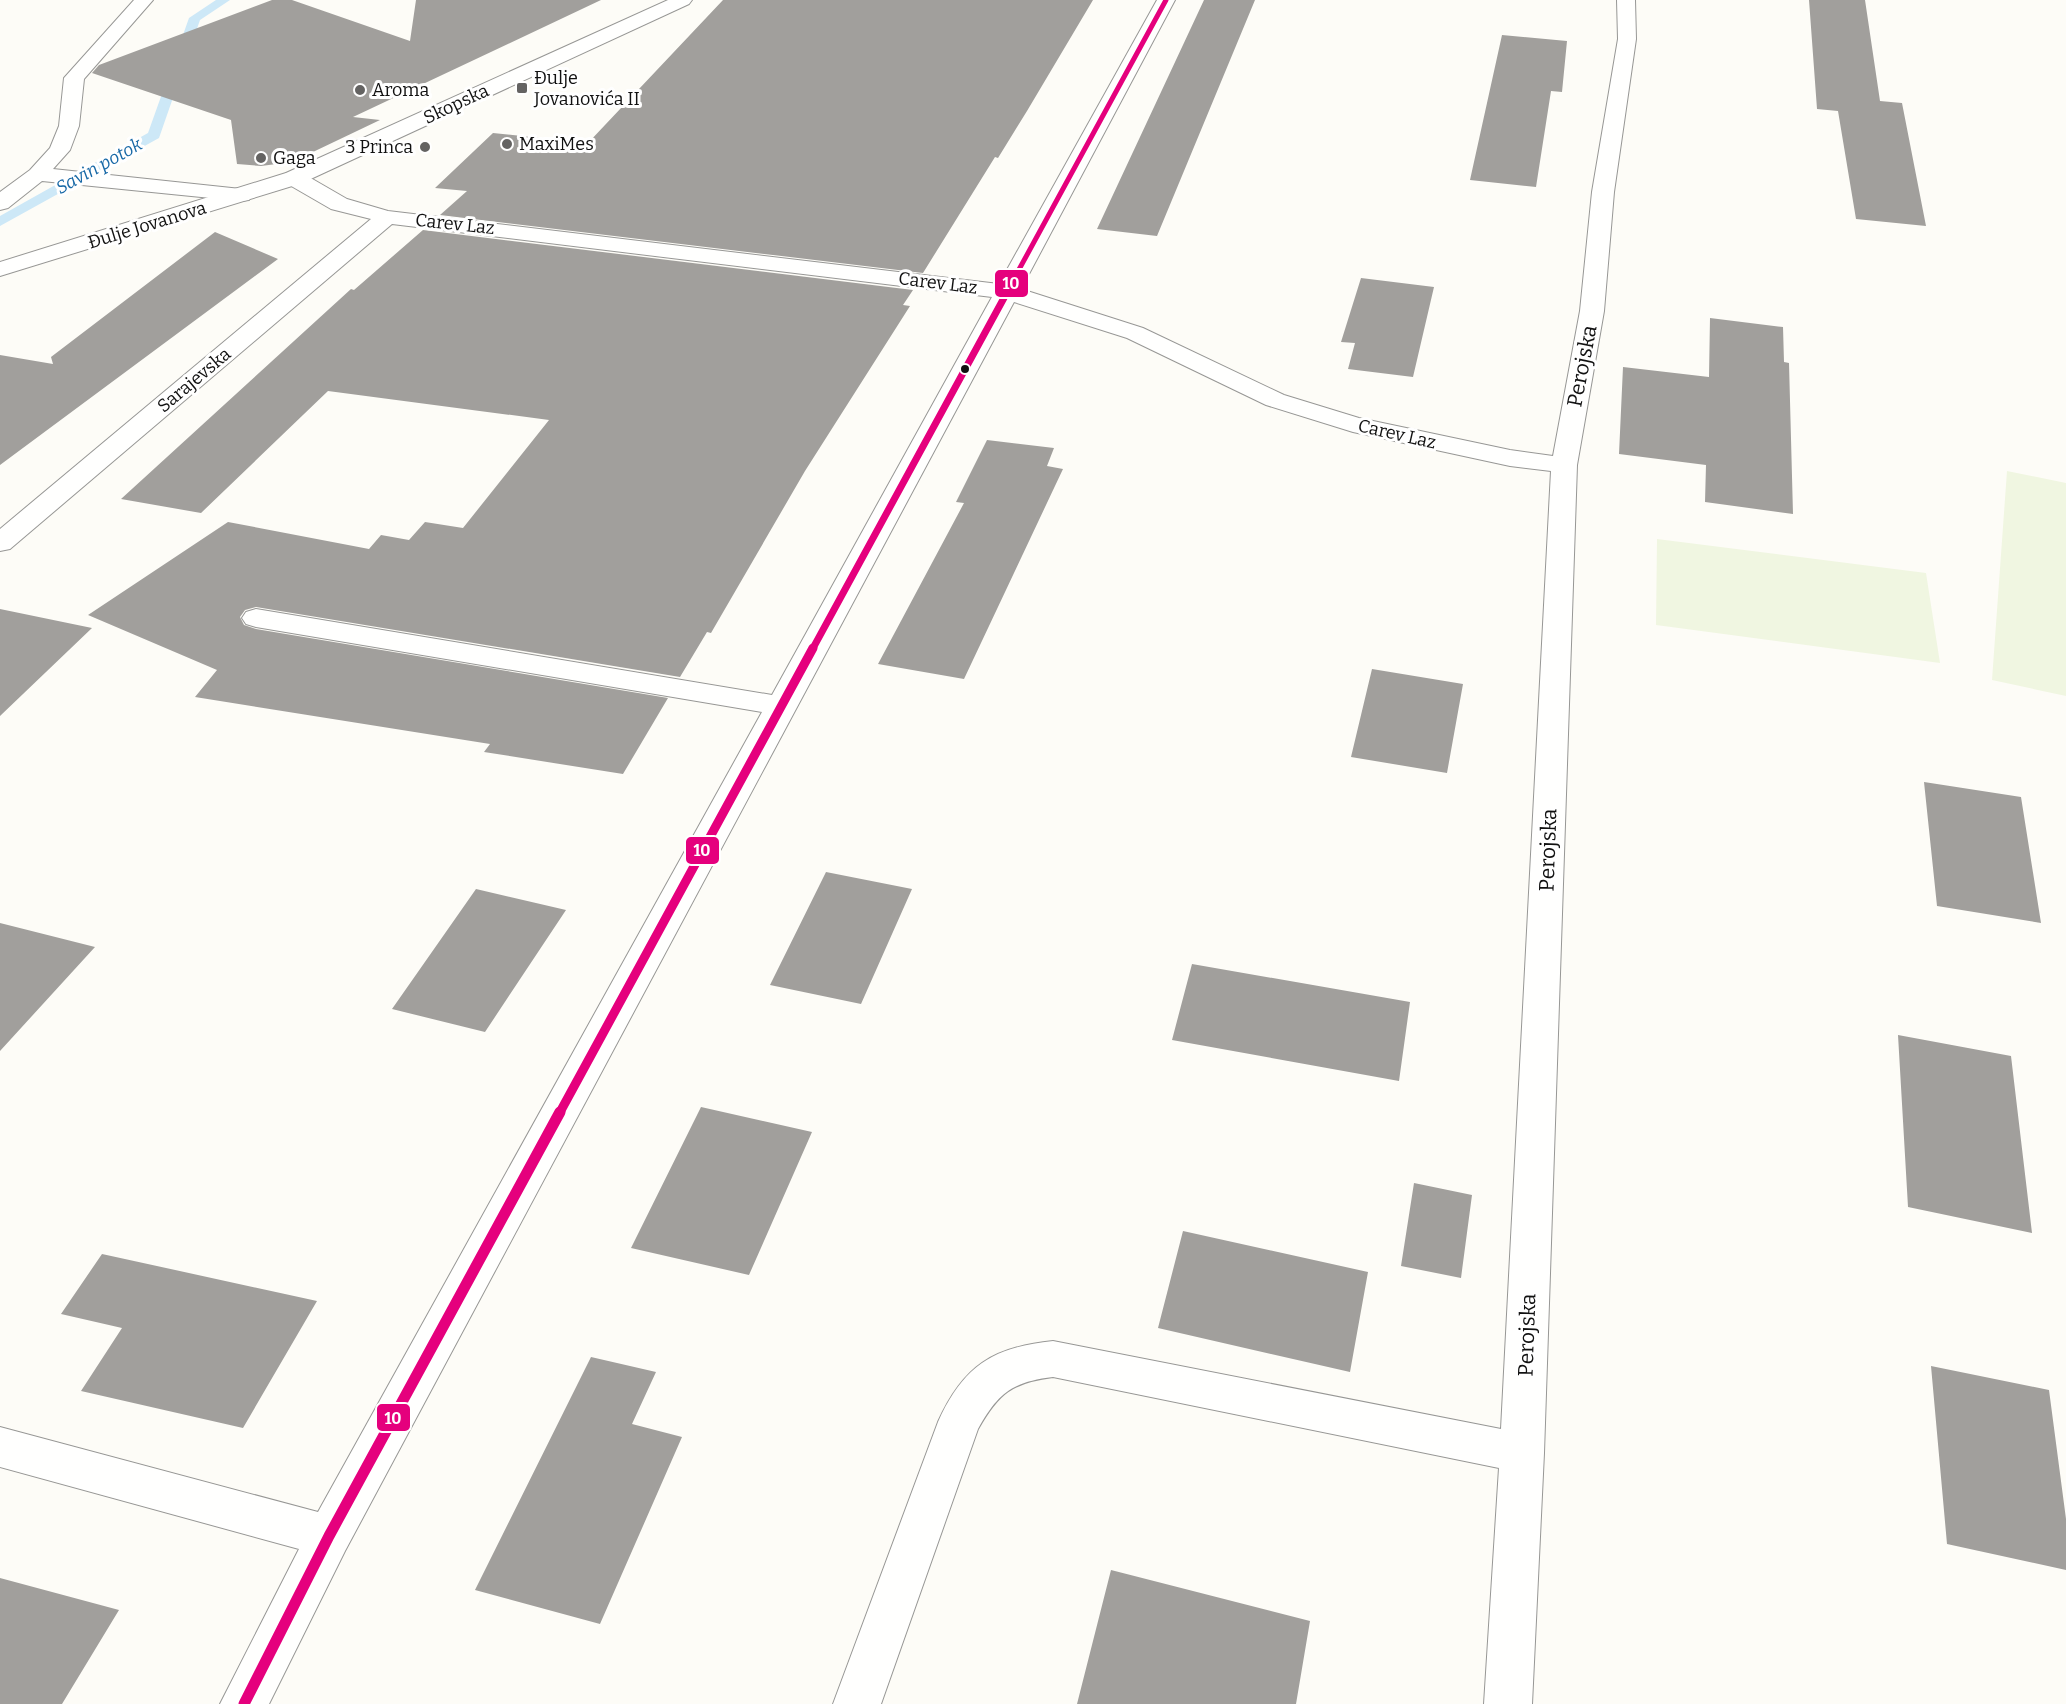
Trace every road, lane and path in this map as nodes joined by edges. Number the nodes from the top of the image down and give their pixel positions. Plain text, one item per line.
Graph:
1 (144, 0) edge
2 (683, 0) edge
3 (1166, 0) edge
4 (1626, 0) edge
5 (37, 174) junction
6 (294, 178) junction
7 (241, 195) junction
8 (0, 203) edge
9 (387, 217) junction
10 (0, 269) edge
11 (1007, 292) junction
12 (1564, 465) junction
13 (0, 543) edge
14 (256, 618) dead end
15 (781, 706) junction
16 (0, 1446) edge
17 (1522, 1453) junction
18 (329, 1536) junction
19 (244, 1704) edge
20 (857, 1704) edge
21 (1508, 1704) edge

1 - 5 street
2 - 6 street, Skopska
3 - 11 street
4 - 12 street, Perojska
5 - 7 street
5 - 8 street
6 - 7 street, Đulje Jovanova
6 - 9 street, Carev Laz
7 - 10 street, Đulje Jovanova
9 - 11 street, Carev Laz
9 - 13 street, Sarajevska
11 - 12 street, Carev Laz
11 - 15 street
12 - 17 street, Perojska
14 - 15 street
15 - 18 street
16 - 18 street
17 - 20 street
17 - 21 street, Perojska
18 - 19 street

